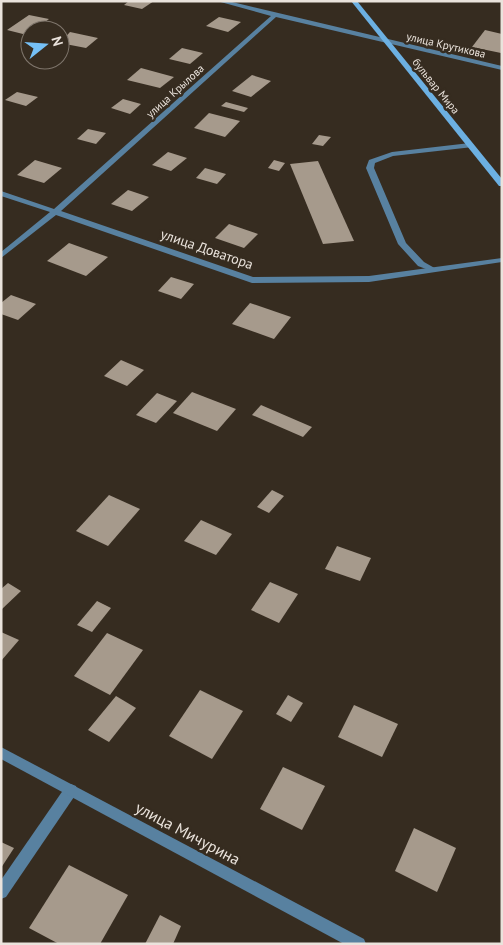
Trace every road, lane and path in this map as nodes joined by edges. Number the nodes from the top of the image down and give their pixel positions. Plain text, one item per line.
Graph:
1 (220, 1) edge
2 (354, 1) edge
3 (275, 15) junction
4 (386, 41) junction
5 (502, 68) edge
6 (470, 145) junction
7 (502, 184) edge
8 (1, 193) edge
9 (55, 212) junction
10 (1, 256) edge
11 (502, 260) edge
12 (434, 270) junction
13 (1, 753) edge
14 (71, 790) junction
15 (1, 892) edge
16 (359, 944) edge

1 - 3 street
2 - 4 main road, бульвар Мира
3 - 4 street
3 - 9 street, улица Крылова
4 - 5 street, улица Крутикова
4 - 6 main road, бульвар Мира
6 - 7 main road, бульвар Мира
6 - 12 street
8 - 9 street, улица Доватора
9 - 10 street, улица Крылова
9 - 12 street, улица Доватора
11 - 12 street, улица Доватора
13 - 14 street, улица Мичурина
14 - 15 street
14 - 16 street, улица Мичурина

